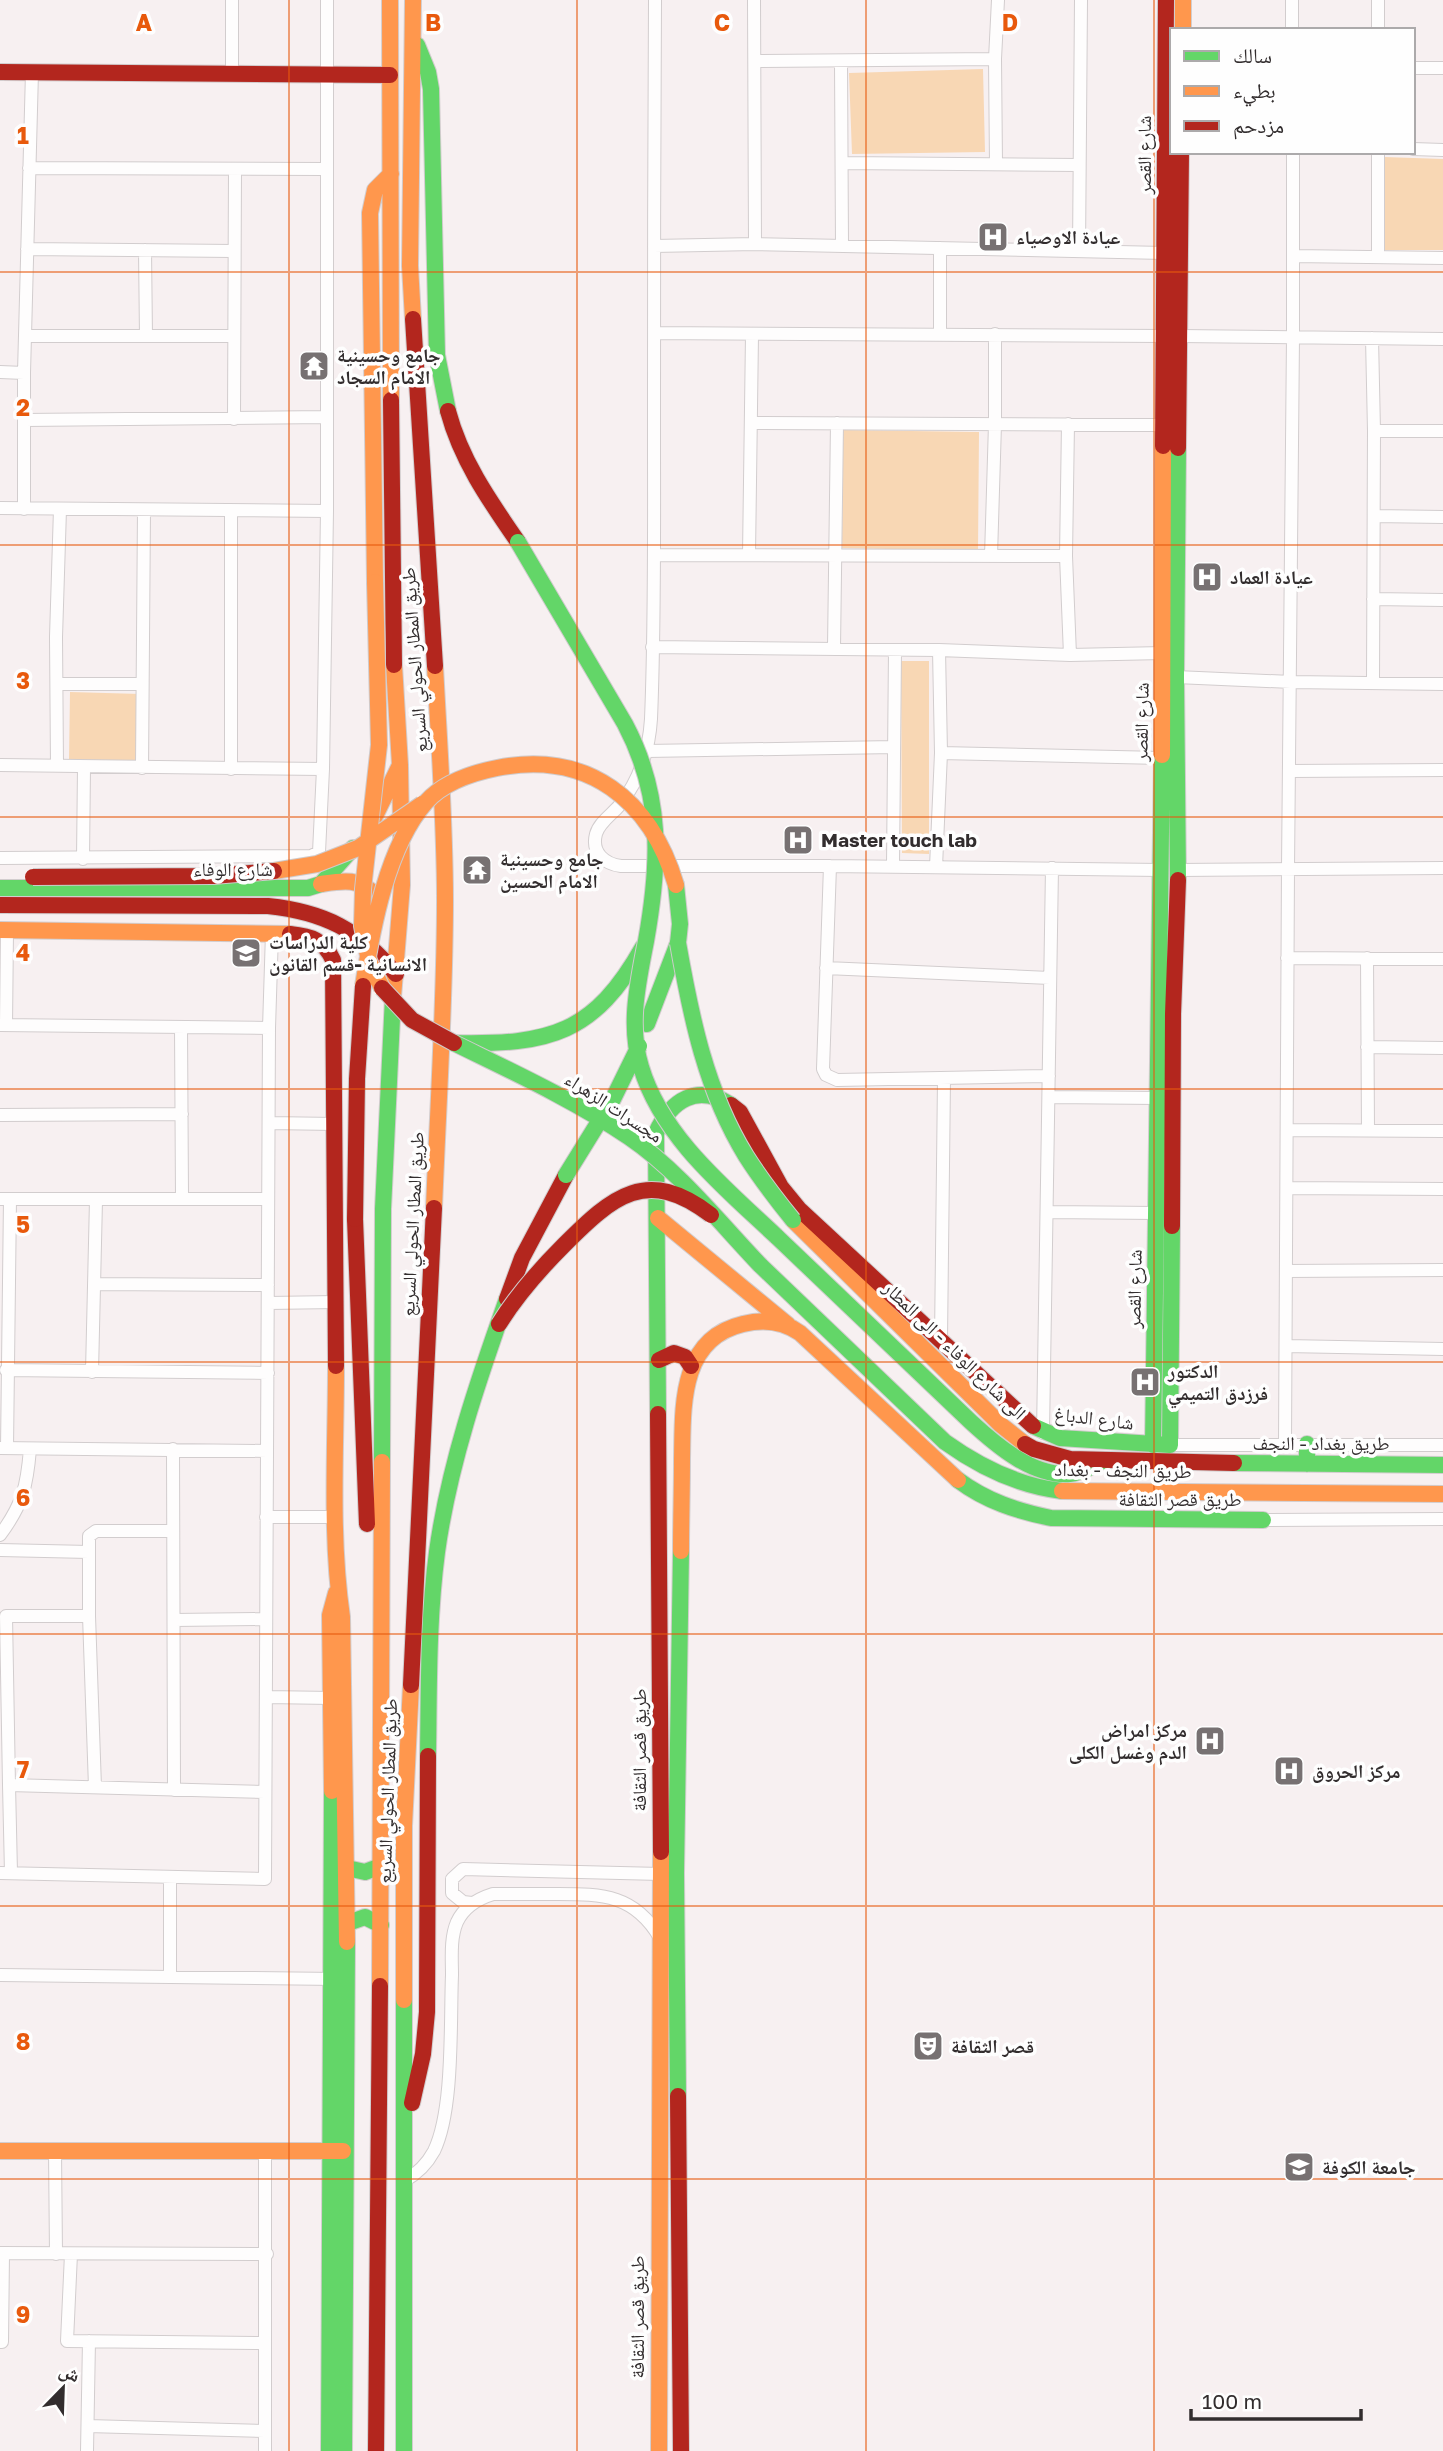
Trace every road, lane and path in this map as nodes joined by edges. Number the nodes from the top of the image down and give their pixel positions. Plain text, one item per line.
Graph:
1 (232, 0) edge
2 (327, 0) edge
3 (390, 0) edge
4 (654, 0) edge
5 (754, 0) edge
6 (998, 0) edge
7 (1081, 0) edge
8 (1166, 0) edge
9 (1183, 0) edge
10 (1292, 0) edge
11 (1378, 0) edge
12 (414, 1) edge
13 (1183, 28) edge
14 (1292, 28) edge
15 (1378, 28) edge
16 (413, 39) junction
17 (995, 60) junction
18 (755, 61) junction
19 (841, 62) junction
20 (1415, 68) edge
21 (1443, 68) edge
22 (0, 72) edge
23 (32, 72) junction
24 (327, 73) junction
25 (232, 74) junction
26 (390, 75) junction
27 (1415, 149) edge
28 (1443, 150) edge
29 (1181, 154) edge
30 (1293, 154) edge
31 (1378, 154) edge
32 (843, 163) junction
33 (996, 164) junction
34 (1079, 165) junction
35 (29, 168) junction
36 (235, 169) junction
37 (327, 169) junction
38 (390, 174) junction
39 (755, 244) junction
40 (654, 246) junction
41 (842, 246) junction
42 (940, 248) junction
43 (27, 249) junction
44 (145, 250) junction
45 (234, 251) junction
46 (1079, 251) junction
47 (1164, 253) junction
48 (1293, 256) junction
49 (1378, 257) junction
50 (1443, 258) edge
51 (654, 333) junction
52 (940, 334) junction
53 (995, 334) junction
54 (752, 335) junction
55 (25, 336) junction
56 (146, 336) junction
57 (234, 336) junction
58 (1172, 336) junction
59 (1293, 337) junction
60 (1372, 338) junction
61 (1443, 339) edge
62 (0, 372) edge
63 (24, 373) junction
64 (326, 418) junction
65 (234, 419) junction
66 (24, 420) junction
67 (751, 423) junction
68 (837, 423) junction
69 (995, 424) junction
70 (1068, 424) junction
71 (1171, 425) junction
72 (1374, 431) junction
73 (1443, 431) edge
74 (0, 508) edge
75 (24, 509) junction
76 (60, 509) junction
77 (144, 510) junction
78 (231, 511) junction
79 (327, 511) junction
80 (1374, 516) junction
81 (1443, 517) edge
82 (654, 555) junction
83 (748, 555) junction
84 (834, 555) junction
85 (991, 556) junction
86 (1066, 556) junction
87 (1170, 561) junction
88 (1373, 599) junction
89 (1443, 600) edge
90 (652, 647) junction
91 (834, 649) junction
92 (895, 650) junction
93 (939, 650) junction
94 (1163, 653) junction
95 (1070, 654) junction
96 (1176, 677) junction
97 (1291, 682) junction
98 (1373, 683) junction
99 (57, 684) junction
100 (142, 684) junction
101 (1443, 684) edge
102 (894, 747) junction
103 (647, 751) junction
104 (941, 753) junction
105 (1161, 758) junction
106 (0, 765) edge
107 (57, 765) junction
108 (400, 765) junction
109 (84, 767) junction
110 (142, 768) junction
111 (231, 769) junction
112 (323, 769) junction
113 (1443, 769) edge
114 (1290, 771) junction
115 (429, 799) junction
116 (0, 858) edge
117 (82, 859) junction
118 (830, 866) junction
119 (893, 866) junction
120 (936, 867) junction
121 (1052, 868) junction
122 (1288, 868) junction
123 (1443, 868) edge
124 (1169, 870) junction
125 (0, 876) edge
126 (321, 884) junction
127 (0, 888) edge
128 (0, 905) edge
129 (324, 916) junction
130 (2, 926) edge
131 (272, 933) junction
132 (648, 935) junction
133 (678, 943) junction
134 (366, 958) junction
135 (1287, 958) junction
136 (1367, 958) junction
137 (1443, 959) edge
138 (826, 968) junction
139 (396, 974) junction
140 (1050, 978) junction
141 (3, 1025) edge
142 (181, 1027) junction
143 (269, 1028) junction
144 (1165, 1039) junction
145 (454, 1043) junction
146 (1367, 1047) junction
147 (1443, 1048) edge
148 (1048, 1076) junction
149 (944, 1079) junction
150 (1050, 1097) junction
151 (1158, 1098) junction
152 (182, 1114) junction
153 (0, 1115) edge
154 (269, 1123) junction
155 (335, 1124) junction
156 (1287, 1130) junction
157 (1368, 1130) junction
158 (1443, 1131) edge
159 (1287, 1188) junction
160 (1443, 1189) edge
161 (182, 1197) junction
162 (5, 1199) edge
163 (268, 1199) junction
164 (96, 1200) junction
165 (1047, 1212) junction
166 (1156, 1213) junction
167 (711, 1215) junction
168 (658, 1218) junction
169 (760, 1265) joint
170 (1443, 1270) edge
171 (1286, 1271) junction
172 (96, 1284) junction
173 (268, 1285) junction
174 (268, 1303) junction
175 (336, 1303) junction
176 (499, 1324) junction
177 (789, 1326) junction
178 (941, 1339) junction
179 (1286, 1346) junction
180 (1443, 1349) edge
181 (659, 1360) junction
182 (691, 1366) junction
183 (6, 1370) junction
184 (92, 1372) junction
185 (268, 1373) junction
186 (1043, 1433) junction
187 (1285, 1444) junction
188 (1307, 1444) junction
189 (1153, 1445) junction
190 (1170, 1445) junction
191 (1443, 1445) edge
192 (4, 1448) edge
193 (30, 1449) junction
194 (173, 1450) junction
195 (267, 1451) junction
196 (1105, 1460) junction
197 (1198, 1463) joint
198 (1307, 1464) junction
199 (1443, 1465) edge
200 (1443, 1494) edge
201 (266, 1517) junction
202 (336, 1517) junction
203 (1443, 1519) edge
204 (1262, 1520) joint
205 (173, 1531) junction
206 (0, 1535) edge
207 (0, 1550) edge
208 (89, 1552) junction
209 (338, 1590) junction
210 (89, 1616) junction
211 (266, 1619) junction
212 (174, 1620) junction
213 (266, 1697) junction
214 (332, 1698) junction
215 (3, 1702) edge
216 (381, 1708) junction
217 (9, 1785) junction
218 (95, 1787) junction
219 (174, 1790) junction
220 (265, 1792) junction
221 (381, 1866) junction
222 (347, 1868) junction
223 (6, 1873) edge
224 (661, 1874) junction
225 (170, 1878) junction
226 (472, 1903) junction
227 (348, 1923) junction
228 (381, 1925) junction
229 (660, 1938) junction
230 (0, 1975) edge
231 (170, 1977) junction
232 (331, 1979) junction
233 (348, 1979) junction
234 (404, 2123) junction
235 (0, 2151) edge
236 (55, 2151) junction
237 (339, 2151) junction
238 (265, 2152) junction
239 (404, 2181) junction
240 (1, 2253) edge
241 (56, 2254) junction
242 (71, 2254) junction
243 (267, 2254) junction
244 (89, 2341) junction
245 (0, 2342) edge
246 (264, 2343) junction
247 (681, 2348) junction
248 (659, 2349) junction
249 (376, 2388) junction
250 (404, 2390) junction
251 (88, 2426) junction
252 (264, 2431) junction
253 (404, 2446) edge
254 (376, 2447) edge
255 (88, 2451) edge
256 (265, 2451) edge
257 (329, 2451) edge
258 (344, 2451) edge
259 (659, 2451) edge
260 (681, 2451) edge

1 - 25 street
2 - 24 street
3 - 26 main road, طريق المطار الحولي السريع
4 - 40 street
5 - 18 street
6 - 17 street
7 - 34 street
8 - 47 main road, شارع القصر
9 - 13 main road
10 - 14 street
11 - 15 street
12 - 16 main road, طريق المطار الحولي السريع
16 - 132 main road, bridge
16 - 234 main road, طريق المطار الحولي السريع
17 - 19 street
17 - 33 street
18 - 19 street
18 - 39 street
19 - 32 street
20 - 21 street
22 - 23 main road
23 - 25 main road
23 - 35 street
24 - 25 main road
24 - 26 main road
24 - 37 street
26 - 38 main road, طريق المطار الحولي السريع
27 - 28 street
29 - 58 main road, شارع القصر
30 - 48 street
31 - 49 street
32 - 33 street
32 - 41 street
33 - 34 street
34 - 46 street
35 - 36 street
35 - 43 street
36 - 37 street
36 - 45 street
37 - 64 street
38 - 108 main road, طريق المطار الحولي السريع
38 - 134 main road, bridge
39 - 40 street
39 - 41 street
40 - 51 street
41 - 42 street
42 - 46 street
42 - 52 street
43 - 44 street
43 - 55 street
44 - 45 street
44 - 56 street
45 - 57 street
46 - 47 street
47 - 58 main road, شارع القصر
48 - 49 street
48 - 59 street
49 - 50 street
51 - 54 street
51 - 82 street
52 - 53 street
52 - 54 street
53 - 58 street
53 - 69 street
54 - 67 street
55 - 56 street
55 - 63 street
56 - 57 street
57 - 65 street
58 - 59 street
58 - 71 main road, شارع القصر
59 - 60 street
59 - 97 street
60 - 61 street
60 - 72 street
62 - 63 street
63 - 66 street
64 - 65 street
64 - 79 street
65 - 66 street
66 - 75 street
67 - 68 street
67 - 83 street
68 - 69 street
68 - 84 street
69 - 70 street
69 - 85 street
70 - 71 street
70 - 86 street
71 - 87 main road, شارع القصر
72 - 73 street
72 - 80 street
74 - 75 street
75 - 76 street
76 - 77 street
76 - 99 street
77 - 78 street
77 - 100 street
78 - 79 street
78 - 111 street
79 - 112 street
80 - 81 street
80 - 88 street
82 - 83 street
82 - 90 street
83 - 84 street
84 - 85 street
84 - 91 street
85 - 86 street
86 - 95 street
87 - 94 main road, شارع القصر
87 - 96 main road, شارع القصر
88 - 89 street
88 - 98 street
90 - 91 street
90 - 103 street
91 - 92 street
92 - 93 street
92 - 102 street
93 - 95 street
93 - 104 street
94 - 95 street
94 - 105 main road, شارع القصر
96 - 97 street
96 - 124 main road, شارع القصر
97 - 98 street
97 - 114 street
98 - 101 street
99 - 100 street
99 - 107 street
100 - 110 street
102 - 103 street
102 - 119 street
103 - 118 street
104 - 105 street
104 - 120 street
105 - 124 main road, شارع القصر
106 - 107 street
107 - 109 street
108 - 126 main road
108 - 139 main road, طريق المطار الحولي السريع
109 - 110 street
109 - 117 street
110 - 111 street
111 - 112 street
112 - 117 street
113 - 114 street
114 - 122 street
115 - 125 main road, bridge
115 - 133 main road, bridge
115 - 216 main road, bridge
116 - 117 street
118 - 119 street
118 - 138 street
119 - 120 street
120 - 121 street
121 - 124 street
121 - 140 street
122 - 123 street
122 - 124 street
122 - 135 street
124 - 144 main road, شارع القصر
126 - 127 main road, شارع الوفاء
126 - 129 main road, شارع الوفاء
128 - 129 main road, شارع الوفاء
129 - 139 main road, شارع الوفاء
130 - 131 main road
130 - 134 main road
130 - 141 street
131 - 143 street
131 - 155 main road
132 - 145 main road, bridge
132 - 196 main road, bridge
133 - 176 main road, bridge
133 - 196 main road, الى شارع الوفاء - الى المطار, bridge
134 - 145 main road, مجسرات الزهراء, bridge
135 - 136 street
135 - 156 street
136 - 137 street
136 - 146 street
138 - 140 street
138 - 149 street
139 - 216 main road, طريق المطار الحولي السريع
140 - 148 street
141 - 142 street
142 - 143 street
142 - 152 street
143 - 154 street
144 - 151 main road, شارع القصر
144 - 190 main road, شارع القصر
145 - 167 main road, مجسرات الزهراء, bridge
146 - 147 street
146 - 157 street
148 - 149 street
148 - 150 street
149 - 178 street
150 - 151 street
150 - 165 street
151 - 166 main road, شارع القصر
152 - 153 street
152 - 161 street
154 - 155 street
154 - 163 street
155 - 175 main road
156 - 157 street
156 - 159 street
157 - 158 street
159 - 160 street
159 - 171 street
161 - 163 street
161 - 164 street
162 - 164 street
162 - 183 street
163 - 173 street
164 - 172 street
165 - 166 street
165 - 186 street
166 - 189 main road, شارع القصر
167 - 169 main road, مجسرات الزهراء, bridge
167 - 176 main road, bridge
168 - 177 main road, طريق قصر الثقافة
168 - 178 main road, شارع الدباغ
168 - 181 main road, طريق قصر الثقافة
169 - 200 main road, طريق النجف - بغداد
170 - 171 street
171 - 179 street
172 - 173 street
172 - 184 street
173 - 174 street
174 - 175 street
174 - 185 street
175 - 202 main road
176 - 234 main road
177 - 182 main road, طريق قصر الثقافة
177 - 204 main road, طريق قصر الثقافة
178 - 186 main road, شارع الدباغ
179 - 180 street
179 - 187 street
181 - 182 main road
181 - 224 main road, طريق قصر الثقافة
182 - 247 main road, طريق قصر الثقافة
183 - 184 street
183 - 192 street
184 - 185 street
185 - 195 street
186 - 189 main road, شارع الدباغ
187 - 188 street
187 - 190 street
188 - 191 street
188 - 198 main road
189 - 190 main road, شارع الدباغ
192 - 193 street
193 - 194 street
193 - 206 street
194 - 195 street
194 - 205 street
195 - 201 street
196 - 197 main road, الى شارع الوفاء - الى المطار
197 - 198 main road, طريق بغداد - النجف
198 - 199 main road, طريق بغداد - النجف
201 - 202 street
201 - 211 street
202 - 209 main road
203 - 204 street
205 - 208 street
205 - 212 street
207 - 208 street
208 - 210 street
209 - 214 main road
209 - 222 main road
210 - 215 street
210 - 218 street
211 - 212 street
211 - 213 street
212 - 219 street
213 - 214 street
213 - 220 street
214 - 232 main road
215 - 217 street
216 - 221 main road, طريق المطار الحولي السريع
217 - 218 street
217 - 223 street
218 - 219 street
219 - 220 street
220 - 225 street
221 - 222 main road
221 - 228 main road, طريق المطار الحولي السريع
222 - 227 main road
223 - 225 street
224 - 226 street
224 - 229 main road, طريق قصر الثقافة
225 - 231 street
226 - 229 street
226 - 239 street
227 - 228 main road
227 - 233 main road
228 - 249 main road, طريق المطار الحولي السريع
229 - 248 main road, طريق قصر الثقافة
230 - 231 street
231 - 232 street
232 - 233 street
232 - 237 main road
233 - 237 main road
234 - 239 main road, طريق المطار الحولي السريع
235 - 236 main road
236 - 238 main road
236 - 241 street
237 - 238 main road
237 - 257 main road
237 - 258 main road
238 - 243 street
239 - 250 main road, طريق المطار الحولي السريع
240 - 241 street
240 - 245 street
241 - 242 street
242 - 243 street
242 - 244 street
243 - 246 street
244 - 246 street
244 - 251 street
246 - 252 street
247 - 248 main road
247 - 260 main road, طريق قصر الثقافة
248 - 259 main road, طريق قصر الثقافة
249 - 250 main road
249 - 254 main road, طريق المطار الحولي السريع
250 - 253 main road, طريق المطار الحولي السريع
251 - 252 street
251 - 255 street
252 - 256 street
253 - 254 main road

